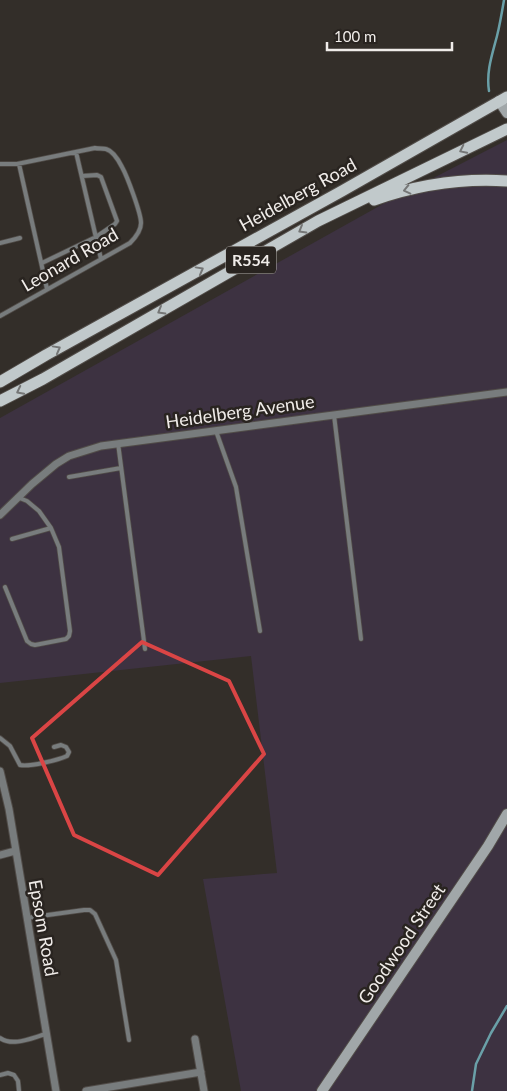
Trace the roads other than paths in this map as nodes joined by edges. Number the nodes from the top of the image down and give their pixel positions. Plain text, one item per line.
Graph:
1 (503, 99) edge
2 (507, 113) edge
3 (507, 129) edge
4 (76, 152) junction
5 (0, 164) edge
6 (19, 164) junction
7 (82, 176) junction
8 (505, 183) edge
9 (318, 220) junction
10 (96, 237) junction
11 (20, 238) dead end
12 (0, 243) edge
13 (101, 259) junction
14 (42, 263) junction
15 (47, 289) junction
16 (0, 316) edge
17 (0, 382) edge
18 (507, 392) edge
19 (0, 401) edge
20 (334, 415) junction
21 (216, 431) junction
22 (118, 444) junction
23 (121, 468) junction
24 (69, 477) dead end
25 (17, 497) junction
26 (0, 515) edge
27 (51, 528) junction
28 (12, 539) dead end
29 (5, 588) dead end
30 (260, 631) dead end
31 (361, 639) dead end
32 (145, 649) dead end
33 (0, 738) edge
34 (54, 747) dead end
35 (0, 771) edge
36 (507, 814) edge
37 (15, 851) junction
38 (0, 855) edge
39 (26, 918) junction
40 (46, 1034) junction
41 (0, 1038) edge
42 (195, 1039) dead end
43 (129, 1040) dead end
44 (201, 1072) junction
45 (0, 1075) edge
46 (19, 1091) edge
47 (56, 1091) edge
48 (86, 1091) edge
49 (204, 1091) edge
50 (322, 1091) edge

1 - 2 street
17 -> 1 main road, Heidelberg Road / R554
3 -> 9 main road, Heidelberg Road / R554
4 - 6 lane
4 - 7 lane
4 - 13 lane, Leonard Road
5 - 6 lane
6 - 14 lane
7 - 10 lane
7 - 10 lane
8 -> 9 main road
9 -> 19 main road, Heidelberg Road / R554
10 - 13 lane
10 - 14 lane
11 - 12 lane
13 - 15 lane, Leonard Road
14 - 15 lane
15 - 16 lane, Leonard Road
18 - 20 street, Heidelberg Avenue
20 - 21 street, Heidelberg Avenue
20 - 31 lane
21 - 22 street, Heidelberg Avenue
21 - 30 lane
22 - 23 lane
22 - 25 street, Heidelberg Avenue
23 - 24 lane
23 - 32 lane
25 - 26 street, Heidelberg Avenue
25 - 27 lane
27 - 28 lane
27 - 29 lane
33 - 34 lane
35 - 37 street, Epsom Road
36 - 50 street, Goodwood Street
37 - 38 street
37 - 39 street, Epsom Road
39 - 40 street, Epsom Road
39 - 43 lane
40 - 41 lane
40 - 47 street, Epsom Road
42 - 44 street
44 - 48 street
44 - 49 street
45 - 46 lane

